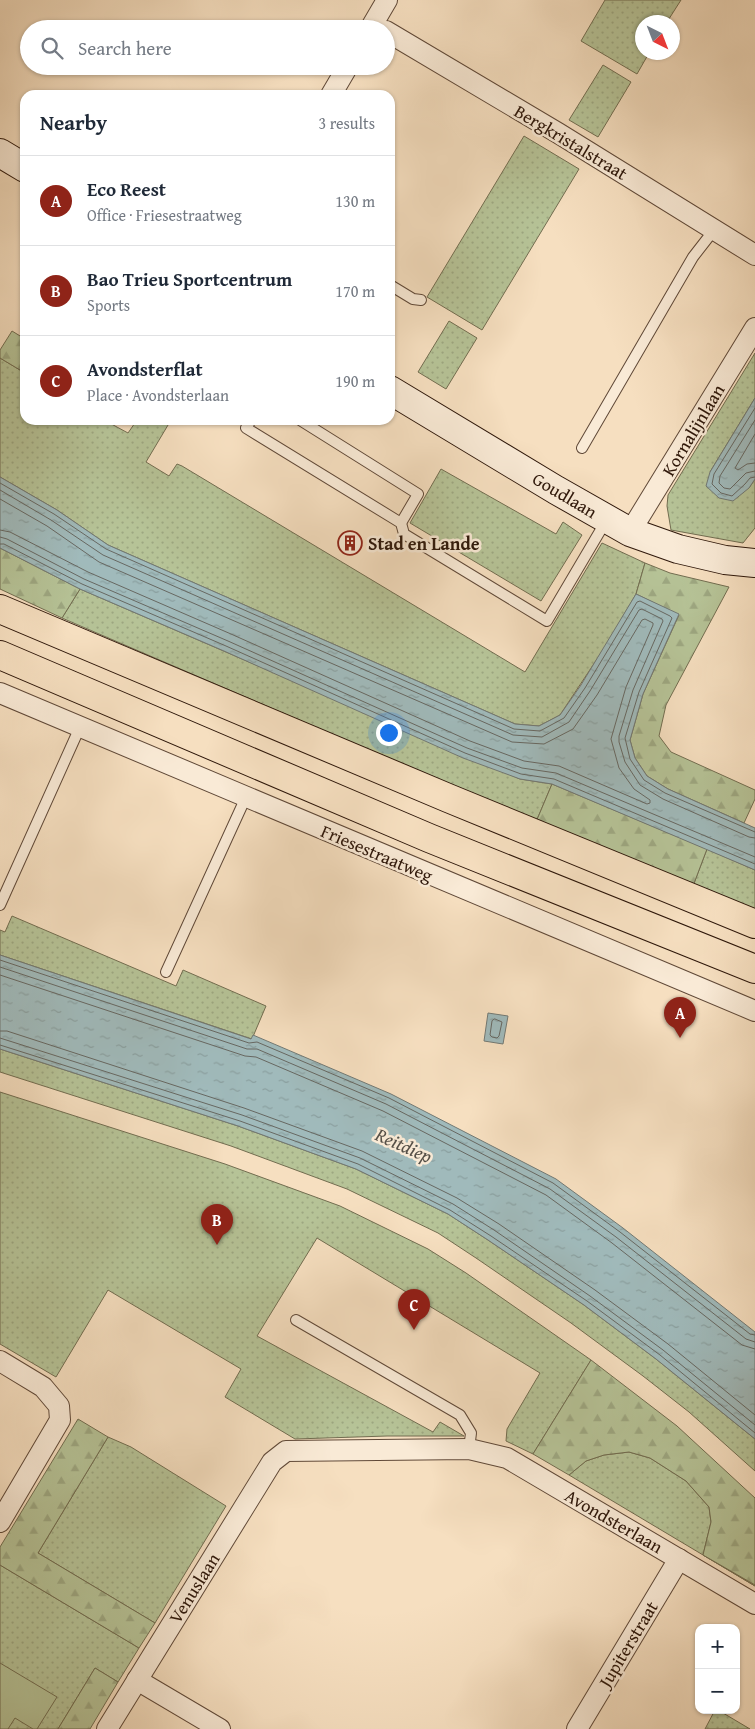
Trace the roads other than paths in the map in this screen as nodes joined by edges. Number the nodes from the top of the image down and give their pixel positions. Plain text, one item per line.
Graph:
1 (387, 0) edge
2 (381, 20) edge
3 (395, 38) edge
4 (343, 75) edge
5 (334, 90) edge
6 (0, 154) edge
7 (20, 165) edge
8 (714, 230) junction
9 (755, 255) edge
10 (395, 288) edge
11 (421, 300) dead end
12 (755, 328) edge
13 (395, 393) edge
14 (248, 425) edge
15 (308, 425) edge
16 (582, 448) dead end
17 (401, 523) junction
18 (618, 526) junction
19 (755, 563) edge
20 (0, 609) edge
21 (0, 655) edge
22 (0, 693) edge
23 (80, 727) junction
24 (246, 797) junction
25 (0, 905) edge
26 (755, 924) edge
27 (755, 969) edge
28 (166, 972) dead end
29 (755, 1011) edge
30 (296, 1320) dead end
31 (0, 1361) edge
32 (469, 1449) junction
33 (286, 1451) joint
34 (0, 1522) edge
35 (679, 1559) junction
36 (755, 1604) edge
37 (137, 1680) junction
38 (107, 1729) edge
39 (220, 1729) edge
40 (577, 1729) edge

1 - 2 street
3 - 8 street, Bergkristalstraat
4 - 5 street
6 - 7 street
8 - 9 street, Bergkristalstraat
8 - 16 lane
10 - 11 lane
12 - 18 street, Kornalijnlaan
13 - 18 street, Goudlaan
14 - 17 lane
15 - 17 lane
17 - 18 lane
18 - 19 street, Goudlaan
20 - 26 highway
21 - 27 highway, Friesestraatweg
22 - 23 street, Friesestraatweg
23 - 24 street, Friesestraatweg
23 - 25 lane
24 - 28 lane
24 - 29 street, Friesestraatweg
30 - 32 lane
31 - 34 street
32 - 33 street, Avondsterlaan
32 - 35 street, Avondsterlaan
33 - 37 street, Venuslaan
35 - 36 street, Avondsterlaan
35 - 40 street, Jupiterstraat
37 - 38 street, Venuslaan
37 - 39 street

